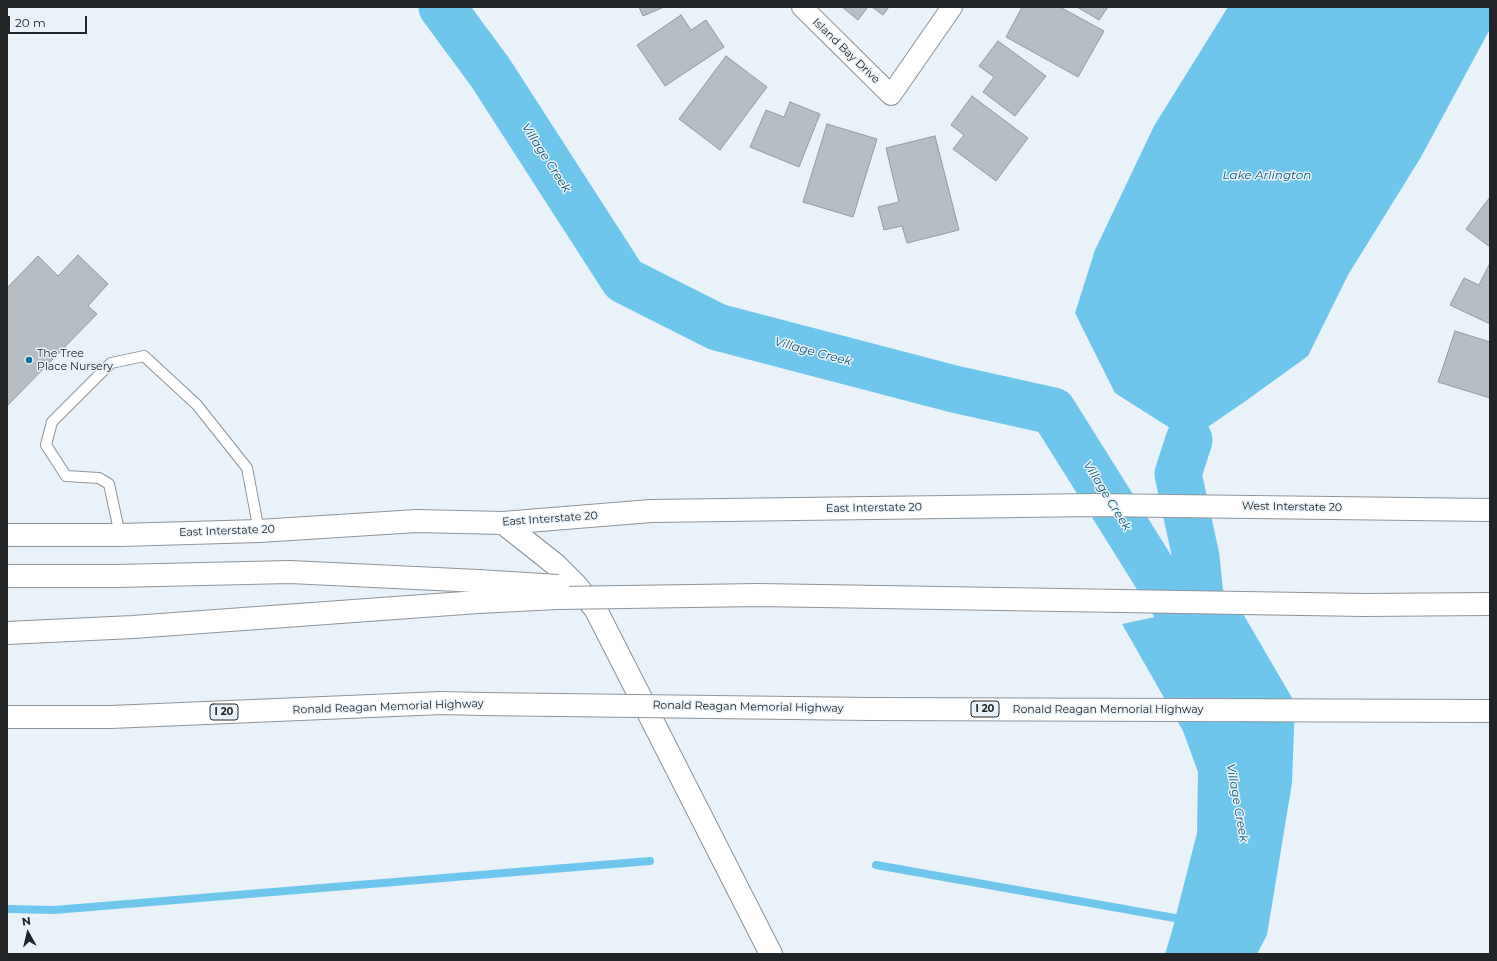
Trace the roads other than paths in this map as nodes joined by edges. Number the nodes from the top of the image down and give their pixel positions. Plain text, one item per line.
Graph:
1 (802, 7) edge
2 (952, 7) edge
3 (1094, 505) joint
4 (1490, 510) edge
5 (503, 523) junction
6 (258, 531) junction
7 (7, 535) edge
8 (120, 535) junction
9 (7, 576) edge
10 (701, 596) junction
11 (1490, 604) edge
12 (7, 633) edge
13 (1490, 711) edge
14 (7, 716) edge
15 (771, 954) edge

1 - 2 street, Island Bay Drive
3 - 4 main road, West Interstate 20
3 - 5 main road, East Interstate 20
5 - 6 main road, East Interstate 20
5 - 15 main road
6 - 8 main road, East Interstate 20
6 - 8 lane
7 - 8 main road, East Interstate 20
9 - 10 main road, bridge
10 - 11 main road, bridge
10 - 12 main road, bridge
13 - 14 main road, Ronald Reagan Memorial Highway / I 20, bridge

